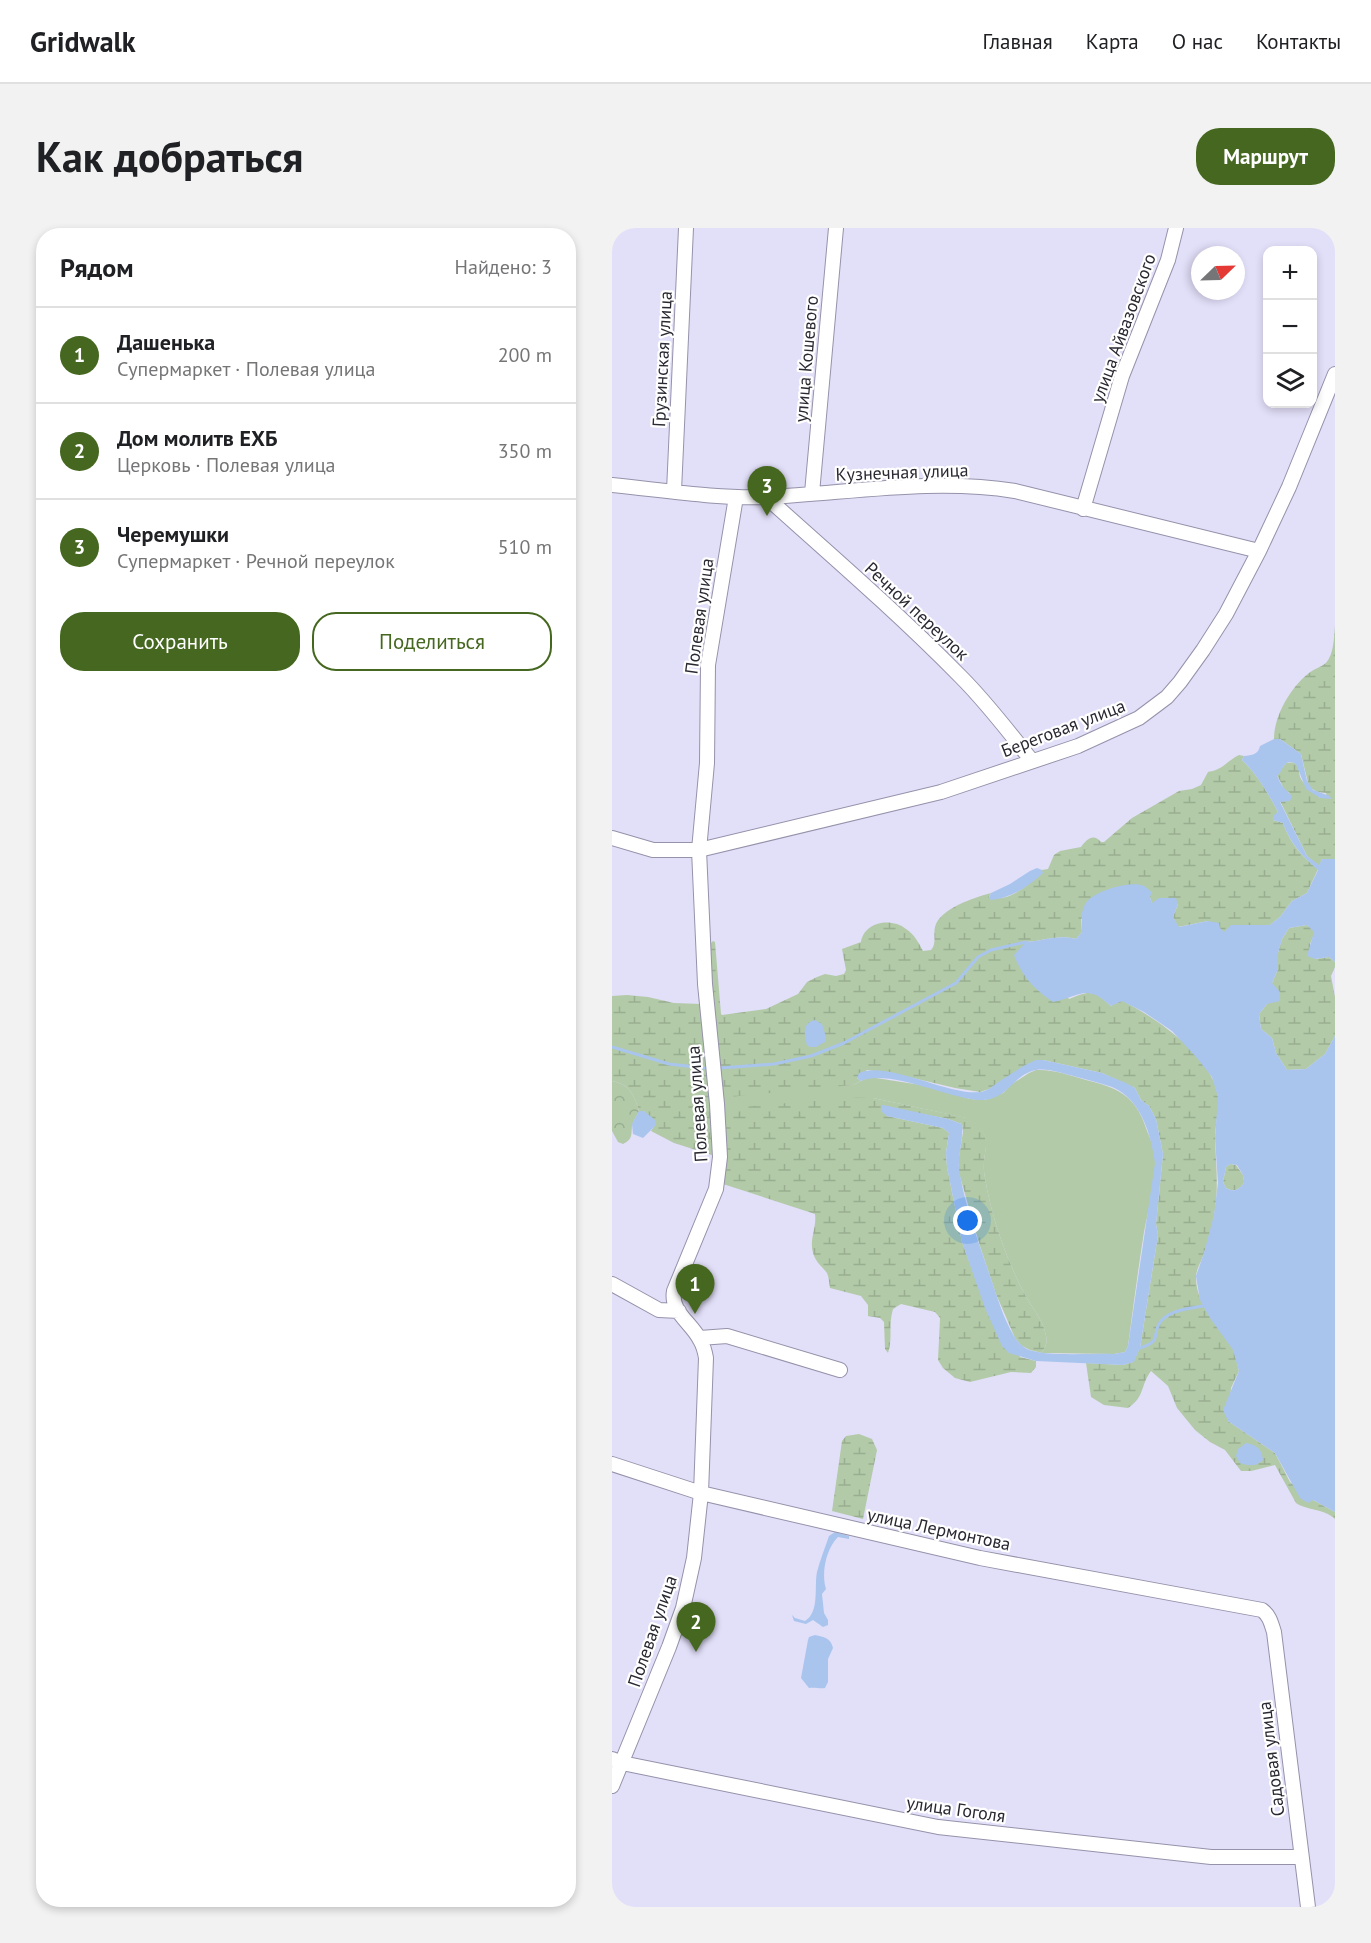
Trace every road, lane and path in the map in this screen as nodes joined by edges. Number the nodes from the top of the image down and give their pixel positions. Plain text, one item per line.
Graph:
1 (686, 228) edge
2 (836, 228) edge
3 (1176, 228) edge
4 (1335, 374) edge
5 (612, 485) edge
6 (674, 491) junction
7 (812, 494) junction
8 (736, 496) junction
9 (766, 497) junction
10 (1083, 508) junction
11 (1259, 551) junction
12 (1032, 761) junction
13 (612, 838) edge
14 (699, 850) junction
15 (612, 1284) edge
16 (679, 1311) junction
17 (699, 1338) junction
18 (840, 1370) dead end
19 (612, 1464) edge
20 (701, 1493) junction
21 (1262, 1610) joint
22 (617, 1761) edge
23 (612, 1786) edge
24 (1300, 1857) junction
25 (1308, 1907) edge

1 - 6 street, Грузинская улица
2 - 7 street, улица Кошевого
3 - 10 street, улица Айвазовского
4 - 11 street, Береговая улица
5 - 6 street, Кузнечная улица
6 - 8 street, Кузнечная улица
7 - 9 street, Кузнечная улица
7 - 10 street, Кузнечная улица
8 - 9 street, Кузнечная улица
8 - 14 street, Полевая улица
9 - 12 street, Речной переулок
10 - 11 street, Кузнечная улица
11 - 12 street, Береговая улица
12 - 14 street, Береговая улица
13 - 14 street, Береговая улица
14 - 16 street, Полевая улица
15 - 16 street
16 - 17 street, Полевая улица
17 - 18 street
17 - 20 street, Полевая улица
19 - 20 street, улица Лермонтова
20 - 21 street, улица Лермонтова
20 - 22 street, Полевая улица
21 - 24 street, Садовая улица
22 - 23 street, Полевая улица
22 - 24 street, улица Гоголя
24 - 25 street, Садовая улица

